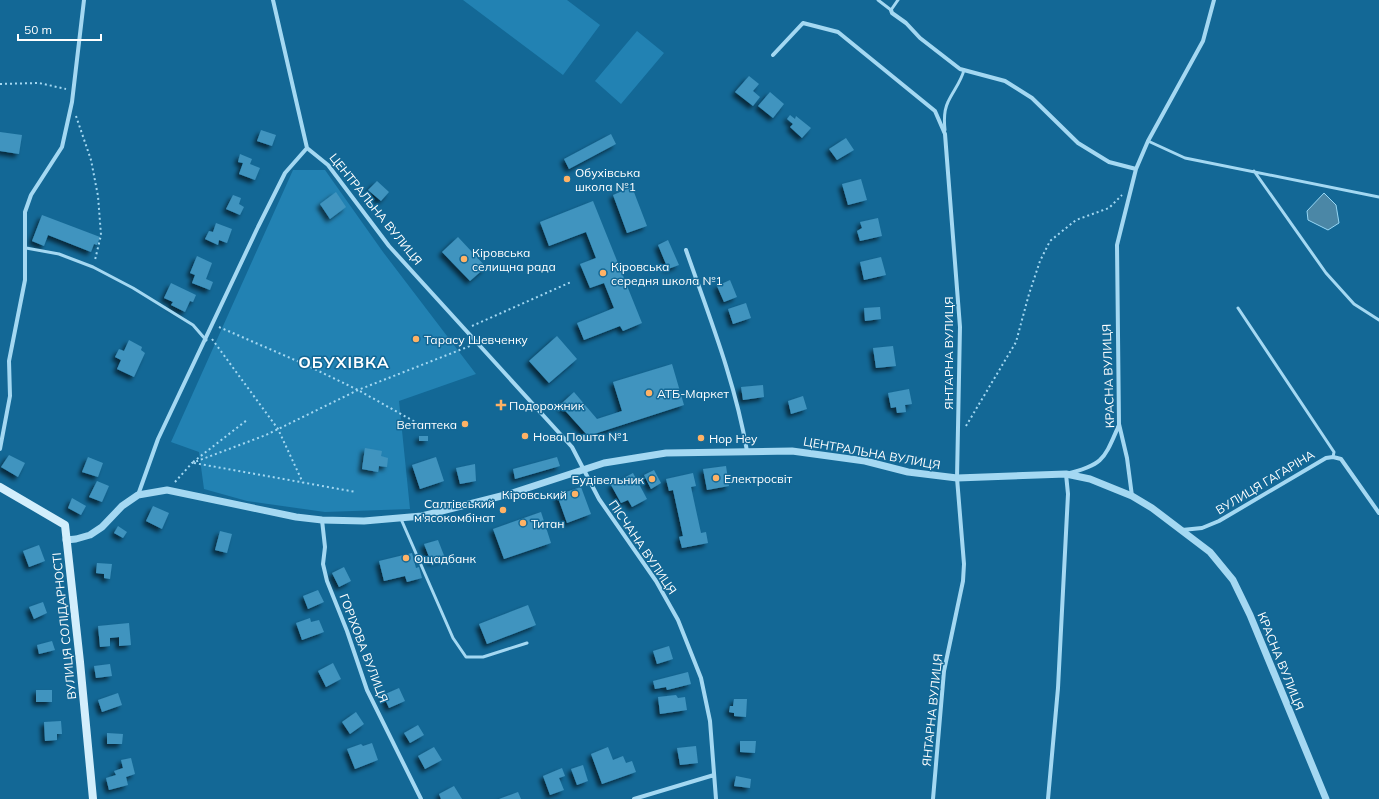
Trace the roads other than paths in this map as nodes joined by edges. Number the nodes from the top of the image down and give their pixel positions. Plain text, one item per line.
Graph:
1 (84, 0) edge
2 (273, 0) edge
3 (878, 0) edge
4 (898, 0) edge
5 (1214, 0) edge
6 (891, 10) junction
7 (773, 55) dead end
8 (964, 70) junction
9 (945, 134) junction
10 (1148, 141) junction
11 (307, 148) junction
12 (1136, 169) junction
13 (1254, 171) junction
14 (1379, 197) edge
15 (26, 248) junction
16 (686, 250) dead end
17 (1238, 308) dead end
18 (1379, 320) edge
19 (206, 340) junction
20 (1119, 424) junction
21 (0, 449) edge
22 (747, 450) junction
23 (1333, 457) junction
24 (583, 470) junction
25 (1066, 474) junction
26 (957, 478) junction
27 (0, 487) edge
28 (138, 495) junction
29 (1132, 496) junction
30 (1379, 513) edge
31 (402, 519) junction
32 (322, 520) junction
33 (1182, 530) junction
34 (66, 540) junction
35 (527, 643) dead end
36 (714, 776) junction
37 (93, 799) edge
38 (421, 799) edge
39 (634, 799) edge
40 (716, 799) edge
41 (933, 799) edge
42 (1048, 799) edge
43 (1326, 799) edge

1 - 15 street
2 - 11 street
3 - 6 lane
4 - 6 lane
5 - 10 street, КРАСНА ВУЛИЦЯ
6 - 8 street
7 - 9 street, ЯНТАРНА ВУЛИЦЯ
8 - 9 lane
8 - 12 street
9 - 26 street, ЯНТАРНА ВУЛИЦЯ
10 - 12 street, КРАСНА ВУЛИЦЯ
10 - 13 lane
11 - 19 street
11 - 24 street, ЦЕНТРАЛЬНА ВУЛИЦЯ
12 - 20 street, КРАСНА ВУЛИЦЯ
13 - 14 lane
13 - 18 lane
15 - 19 lane
15 - 21 street
16 - 22 street
17 - 23 lane
19 - 28 street
20 - 25 street
20 - 29 street, КРАСНА ВУЛИЦЯ
22 - 24 street, ЦЕНТРАЛЬНА ВУЛИЦЯ
22 - 26 street, ЦЕНТРАЛЬНА ВУЛИЦЯ
23 - 30 street, ВУЛИЦЯ ГАГАРІНА
23 - 33 street, ВУЛИЦЯ ГАГАРІНА
24 - 31 street, ЦЕНТРАЛЬНА ВУЛИЦЯ
24 - 36 street, ПІСЧАНА ВУЛИЦЯ
25 - 26 street, ЦЕНТРАЛЬНА ВУЛИЦЯ
25 - 29 street, ЦЕНТРАЛЬНА ВУЛИЦЯ
25 - 42 street
26 - 41 street, ЯНТАРНА ВУЛИЦЯ
27 - 34 main road, ВУЛИЦЯ СОЛІДАРНОСТІ
28 - 32 street, ЦЕНТРАЛЬНА ВУЛИЦЯ
28 - 34 street, ЦЕНТРАЛЬНА ВУЛИЦЯ
29 - 33 street, КРАСНА ВУЛИЦЯ
31 - 32 street, ЦЕНТРАЛЬНА ВУЛИЦЯ
31 - 35 lane
32 - 38 street, ГОРІХОВА ВУЛИЦЯ
33 - 43 street, КРАСНА ВУЛИЦЯ
34 - 37 main road, ВУЛИЦЯ СОЛІДАРНОСТІ
36 - 39 street
36 - 40 street, ПІСЧАНА ВУЛИЦЯ

